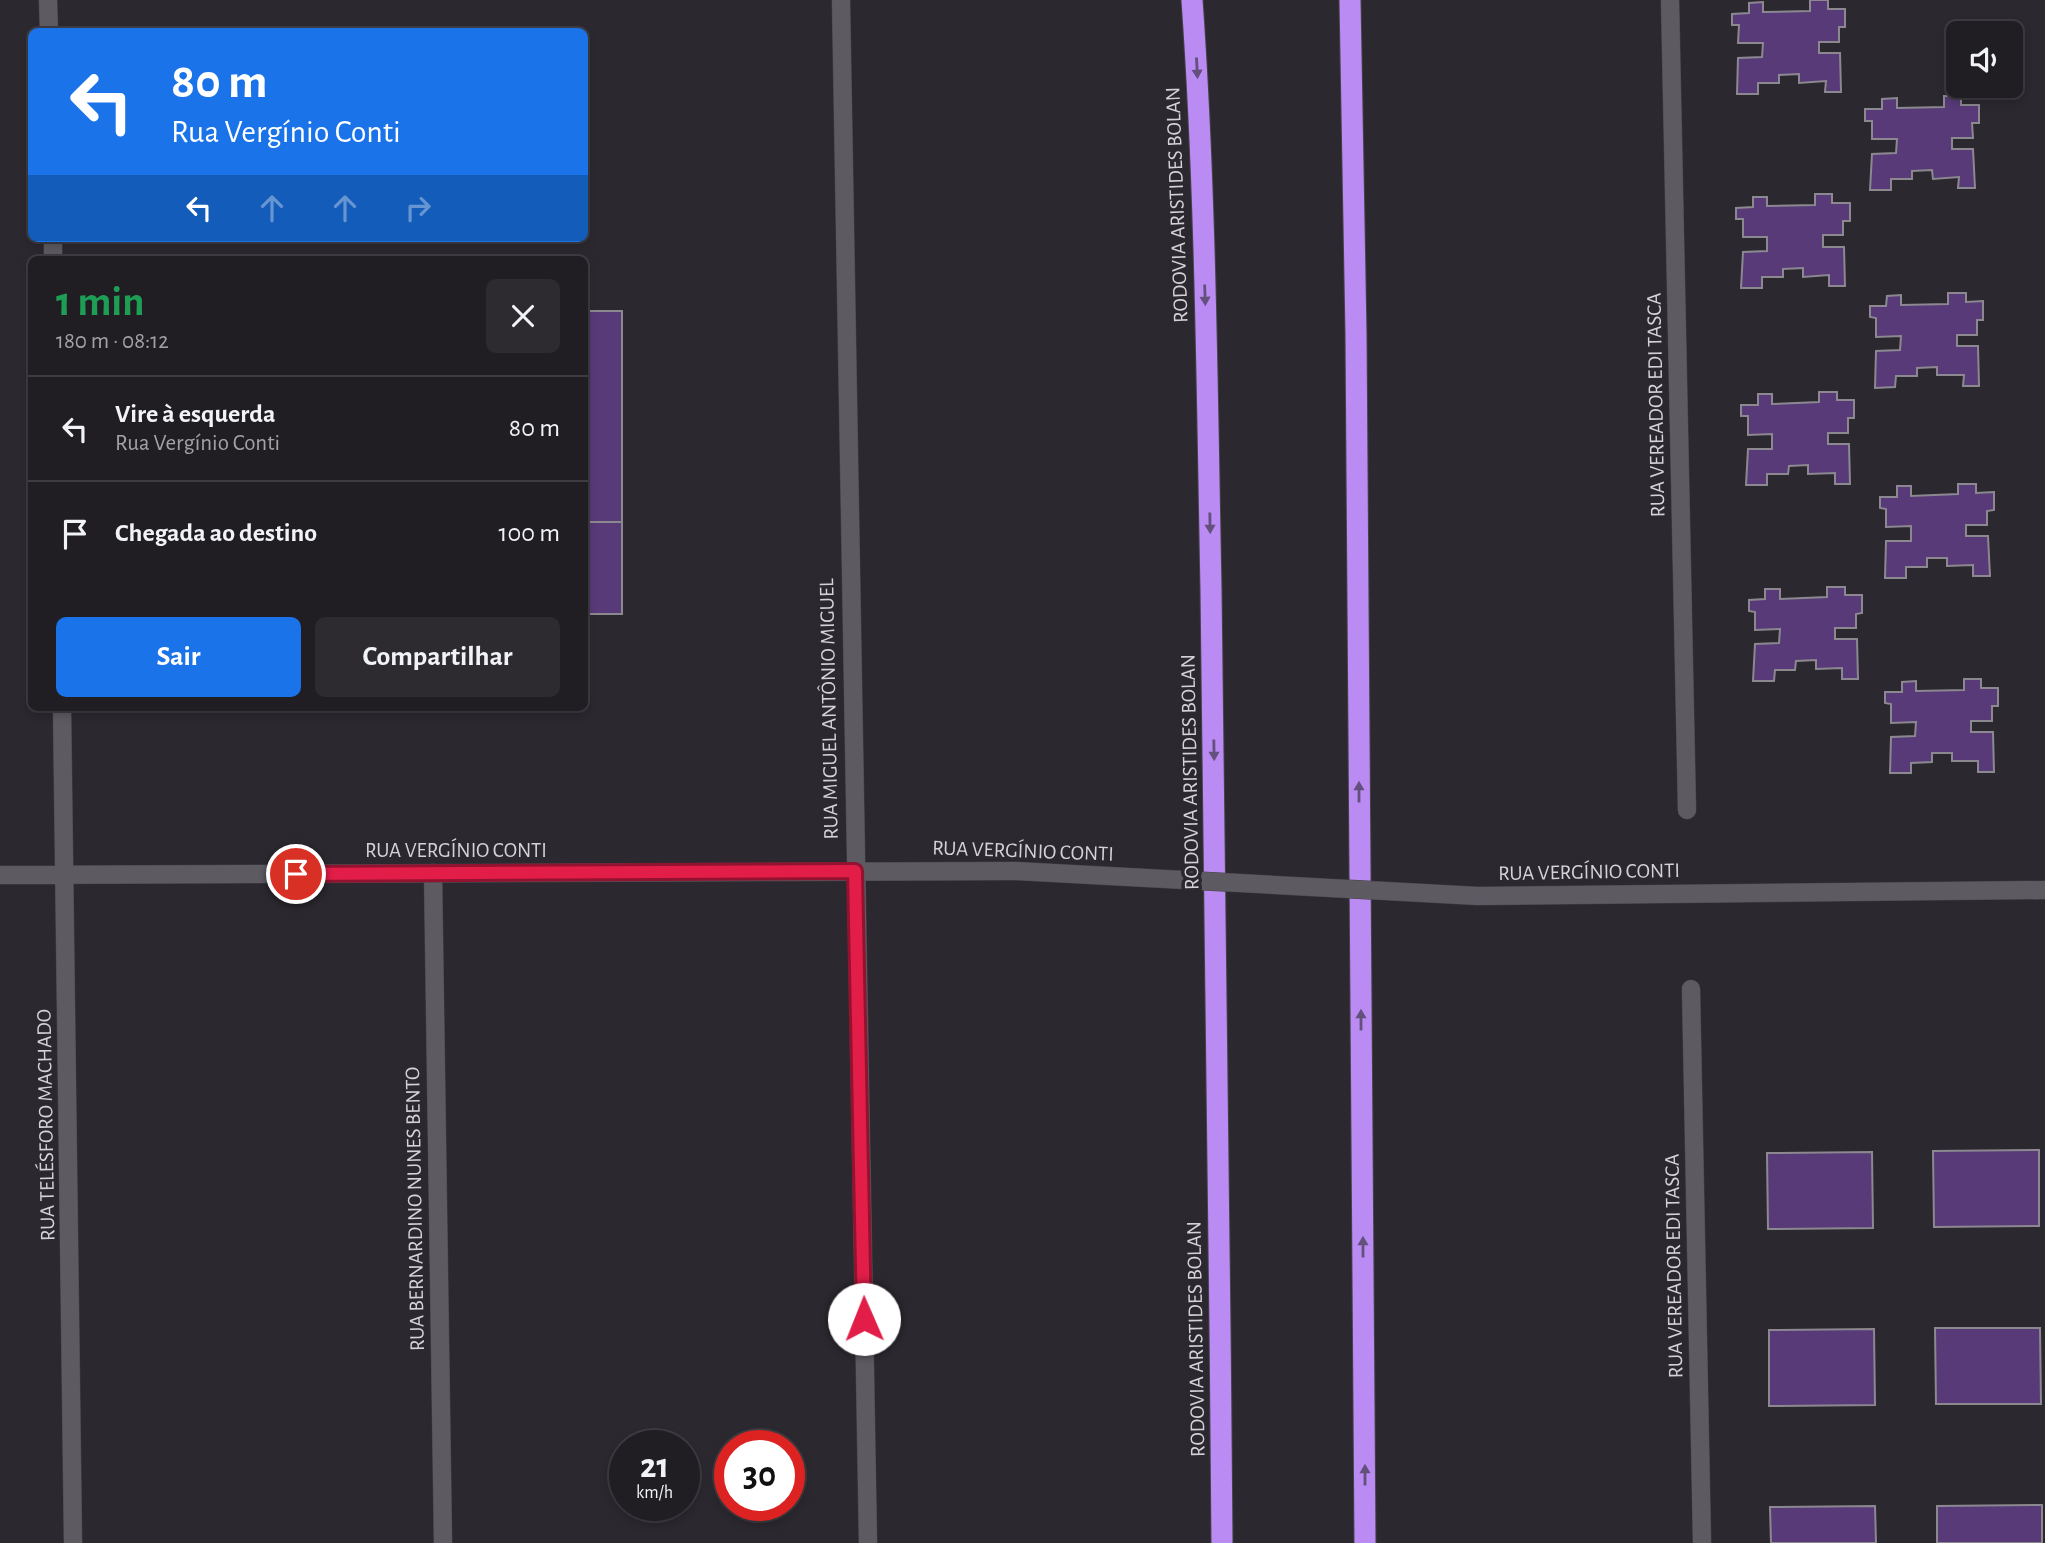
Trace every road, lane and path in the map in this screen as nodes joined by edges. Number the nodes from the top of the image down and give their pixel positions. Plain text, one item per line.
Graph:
1 (48, 0) edge
2 (841, 0) edge
3 (1192, 0) edge
4 (1350, 0) edge
5 (1670, 0) edge
6 (49, 28) edge
7 (62, 711) edge
8 (1687, 810) dead end
9 (855, 871) junction
10 (433, 873) junction
11 (0, 875) edge
12 (66, 875) junction
13 (2045, 890) edge
14 (1691, 989) dead end
15 (73, 1543) edge
16 (443, 1543) edge
17 (868, 1543) edge
18 (1222, 1543) edge
19 (1365, 1543) edge
20 (1702, 1543) edge

1 - 6 street
2 - 9 street, RUA MIGUEL ANTÔNIO MIGUEL
3 -> 18 highway, RODOVIA ARISTIDES BOLAN
19 -> 4 highway
5 - 8 street, RUA VEREADOR EDI TASCA
7 - 12 street, RUA TELÉSFORO MACHADO
9 - 10 street, RUA VERGÍNIO CONTI
9 - 13 street, RUA VERGÍNIO CONTI, bridge
9 - 17 street, RUA MIGUEL ANTÔNIO MIGUEL
10 - 12 street, RUA VERGÍNIO CONTI
10 - 16 street, RUA BERNARDINO NUNES BENTO
11 - 12 street, RUA VERGÍNIO CONTI
12 - 15 street, RUA TELÉSFORO MACHADO
14 - 20 street, RUA VEREADOR EDI TASCA

